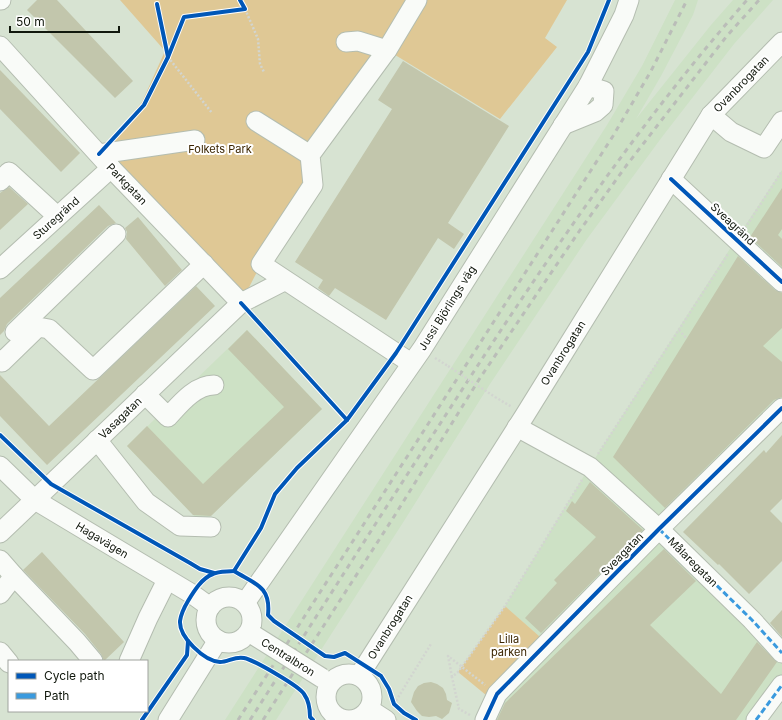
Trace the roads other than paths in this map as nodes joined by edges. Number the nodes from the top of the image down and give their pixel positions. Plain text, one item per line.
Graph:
1 (417, 0) edge
2 (629, 0) edge
3 (346, 42) dead end
4 (782, 42) edge
5 (0, 46) edge
6 (387, 50) junction
7 (711, 115) junction
8 (256, 121) dead end
9 (782, 121) edge
10 (195, 140) dead end
11 (99, 154) junction
12 (310, 155) junction
13 (111, 168) junction
14 (671, 179) junction
15 (0, 181) edge
16 (57, 216) junction
17 (116, 234) dead end
18 (204, 264) junction
19 (0, 269) edge
20 (284, 281) junction
21 (782, 282) edge
22 (241, 303) junction
23 (0, 347) edge
24 (0, 360) edge
25 (411, 363) junction
26 (214, 385) dead end
27 (145, 394) junction
28 (782, 408) edge
29 (517, 427) junction
30 (97, 440) junction
31 (0, 466) edge
32 (35, 500) junction
33 (211, 527) dead end
34 (659, 529) junction
35 (0, 533) edge
36 (0, 560) edge
37 (14, 576) junction
38 (167, 580) junction
39 (0, 594) edge
40 (245, 603) junction
41 (210, 607) junction
42 (148, 618) junction
43 (252, 634) junction
44 (218, 640) junction
45 (0, 652) edge
46 (782, 653) edge
47 (92, 660) edge
48 (129, 660) edge
49 (143, 660) edge
50 (8, 661) edge
51 (359, 676) junction
52 (326, 681) junction
53 (782, 685) edge
54 (393, 711) edge
55 (349, 717) edge
56 (479, 718) edge
57 (168, 720) edge
58 (756, 720) edge

1 - 6 street
2 - 25 street, Jussi Björlings väg
3 - 6 street
4 - 7 street, Ovanbrogatan
5 - 11 street, Parkgatan
6 - 12 street
7 - 9 street
7 - 14 street, Ovanbrogatan
8 - 12 street
10 - 11 street
11 - 13 street, Parkgatan
12 - 20 street
13 - 16 street, Sturegränd
13 - 18 street, Parkgatan
14 - 21 street, Sveagränd
14 - 29 street, Ovanbrogatan
15 - 16 street
16 - 19 street, Sturegränd
17 - 23 street
18 - 22 street, Parkgatan
18 - 24 street
20 - 22 street, Vasagatan
20 - 25 street
22 - 27 street, Vasagatan
25 - 40 street, Jussi Björlings väg
26 - 27 street
27 - 30 street, Vasagatan
28 - 34 street, Sveagatan
29 - 34 street, Målaregatan
29 - 51 street, Ovanbrogatan
30 - 32 street, Vasagatan
30 - 33 street
31 - 32 street, Hagavägen
32 - 35 street, Vasagatan
32 - 38 street, Hagavägen
34 - 46 street, Målaregatan
34 - 56 street, Sveagatan
36 - 37 street
37 - 39 street
37 - 47 street
38 - 41 street, Hagavägen
38 - 42 street
40 - 41 street
40 - 43 street
41 - 44 street
42 - 48 street
42 - 49 street
43 - 44 street
43 - 52 street, Centralbron, bridge
44 - 57 street
45 - 50 street
51 - 52 street
51 - 55 street
52 - 55 street
53 - 58 street
54 - 55 street

